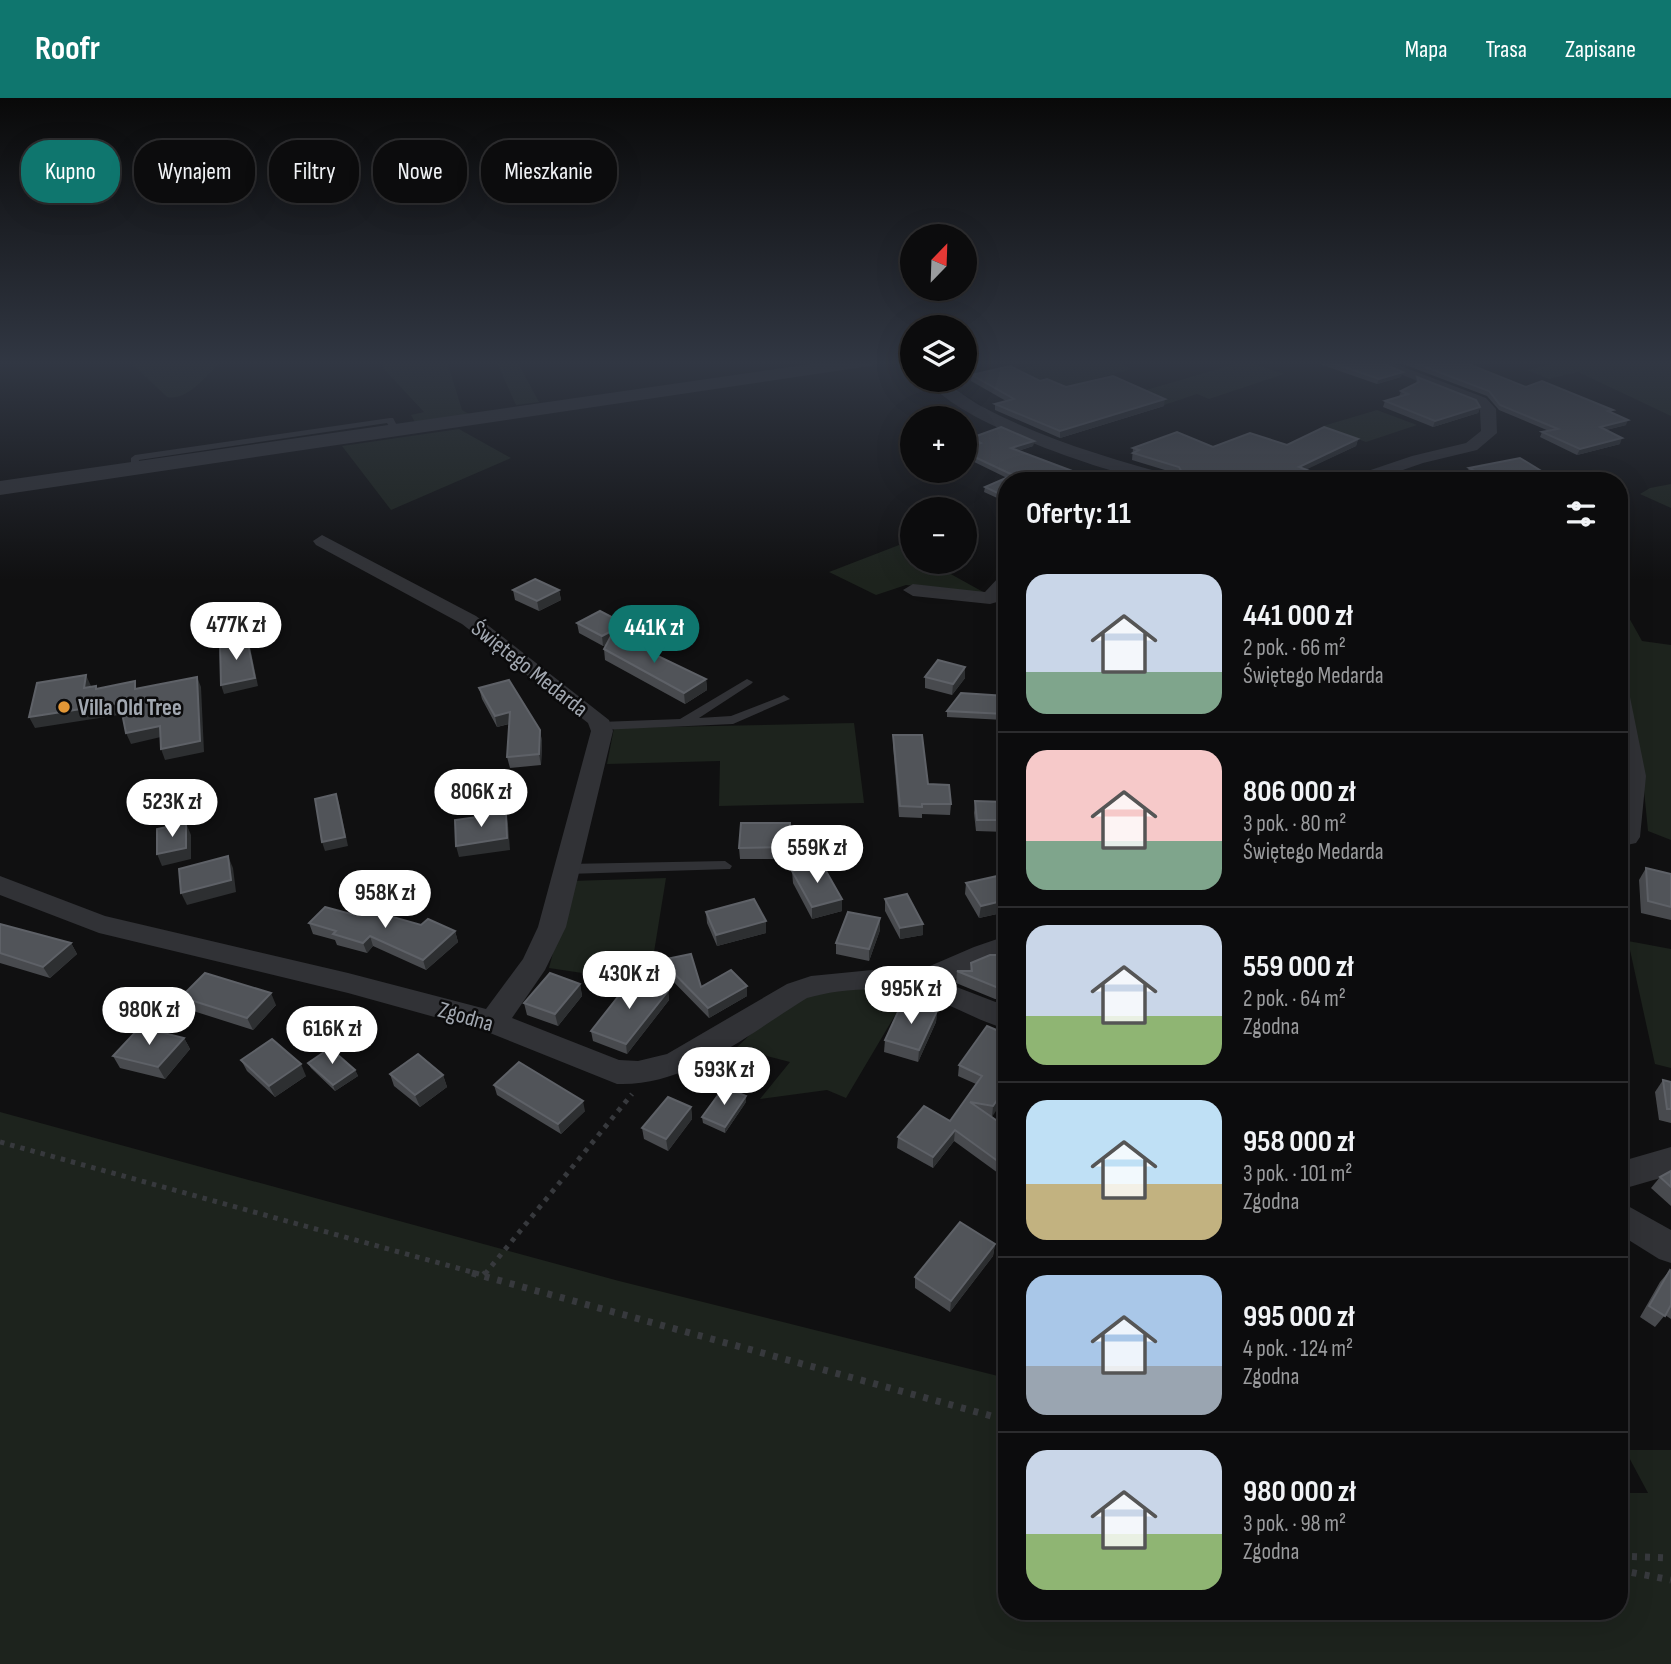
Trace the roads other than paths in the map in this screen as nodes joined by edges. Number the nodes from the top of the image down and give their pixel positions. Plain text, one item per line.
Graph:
1 (374, 434) edge
2 (1025, 434) edge
3 (1488, 434) edge
4 (1137, 472) edge
5 (1381, 472) edge
6 (0, 488) edge
7 (322, 541) dead end
8 (913, 590) dead end
9 (998, 590) edge
10 (747, 682) dead end
11 (784, 699) dead end
12 (679, 724) junction
13 (600, 726) junction
14 (1628, 744) edge
15 (1628, 828) edge
16 (725, 866) dead end
17 (567, 869) junction
18 (0, 885) edge
19 (998, 948) edge
20 (918, 983) junction
21 (998, 1015) edge
22 (493, 1022) junction
23 (1671, 1161) edge
24 (1628, 1173) edge
25 (1628, 1221) edge
26 (1664, 1242) edge

1 - 6 street
2 - 4 street
3 - 5 street
7 - 13 street, Świętego Medarda
8 - 9 street
10 - 12 lane
11 - 12 lane
12 - 13 lane
13 - 17 street, Świętego Medarda
14 - 15 street
16 - 17 lane
17 - 22 street, Świętego Medarda
18 - 22 street, Zgodna
19 - 20 street, Zgodna
20 - 21 street, Zgodna
20 - 22 street, Zgodna
23 - 24 street
25 - 26 street

